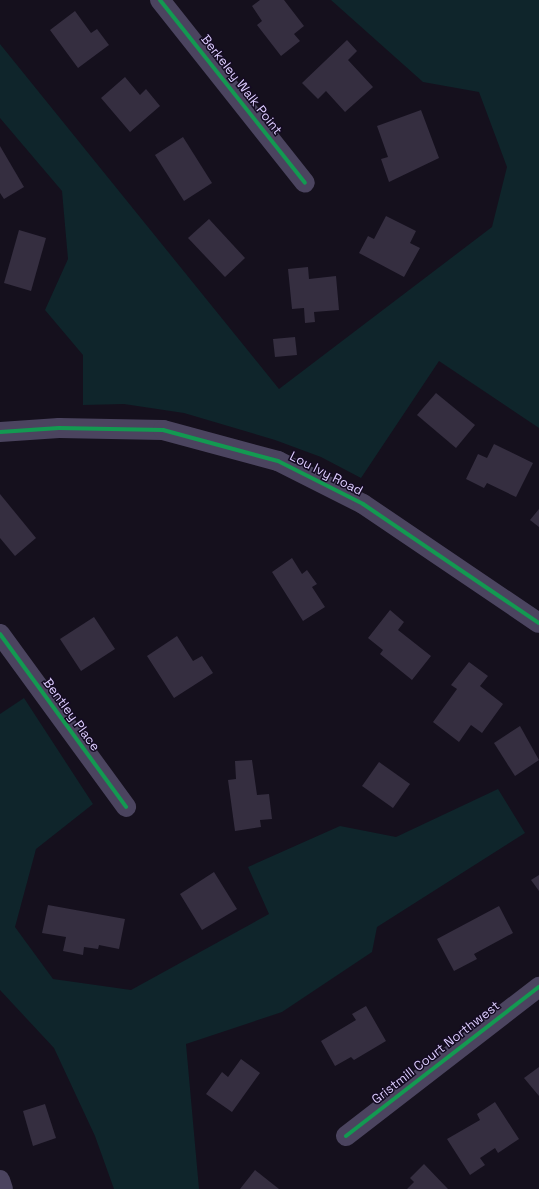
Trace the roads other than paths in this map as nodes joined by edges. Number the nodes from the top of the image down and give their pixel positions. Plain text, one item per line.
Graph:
1 (160, 0) edge
2 (306, 183) dead end
3 (0, 432) edge
4 (539, 623) edge
5 (0, 634) edge
6 (126, 807) dead end
7 (539, 987) edge
8 (346, 1136) dead end
9 (0, 1180) edge
10 (3, 1189) edge

1 - 2 street, Berkeley Walk Point
3 - 4 street, Lou Ivy Road
5 - 6 street, Bentley Place
7 - 8 street, Gristmill Court Northwest
9 - 10 street

